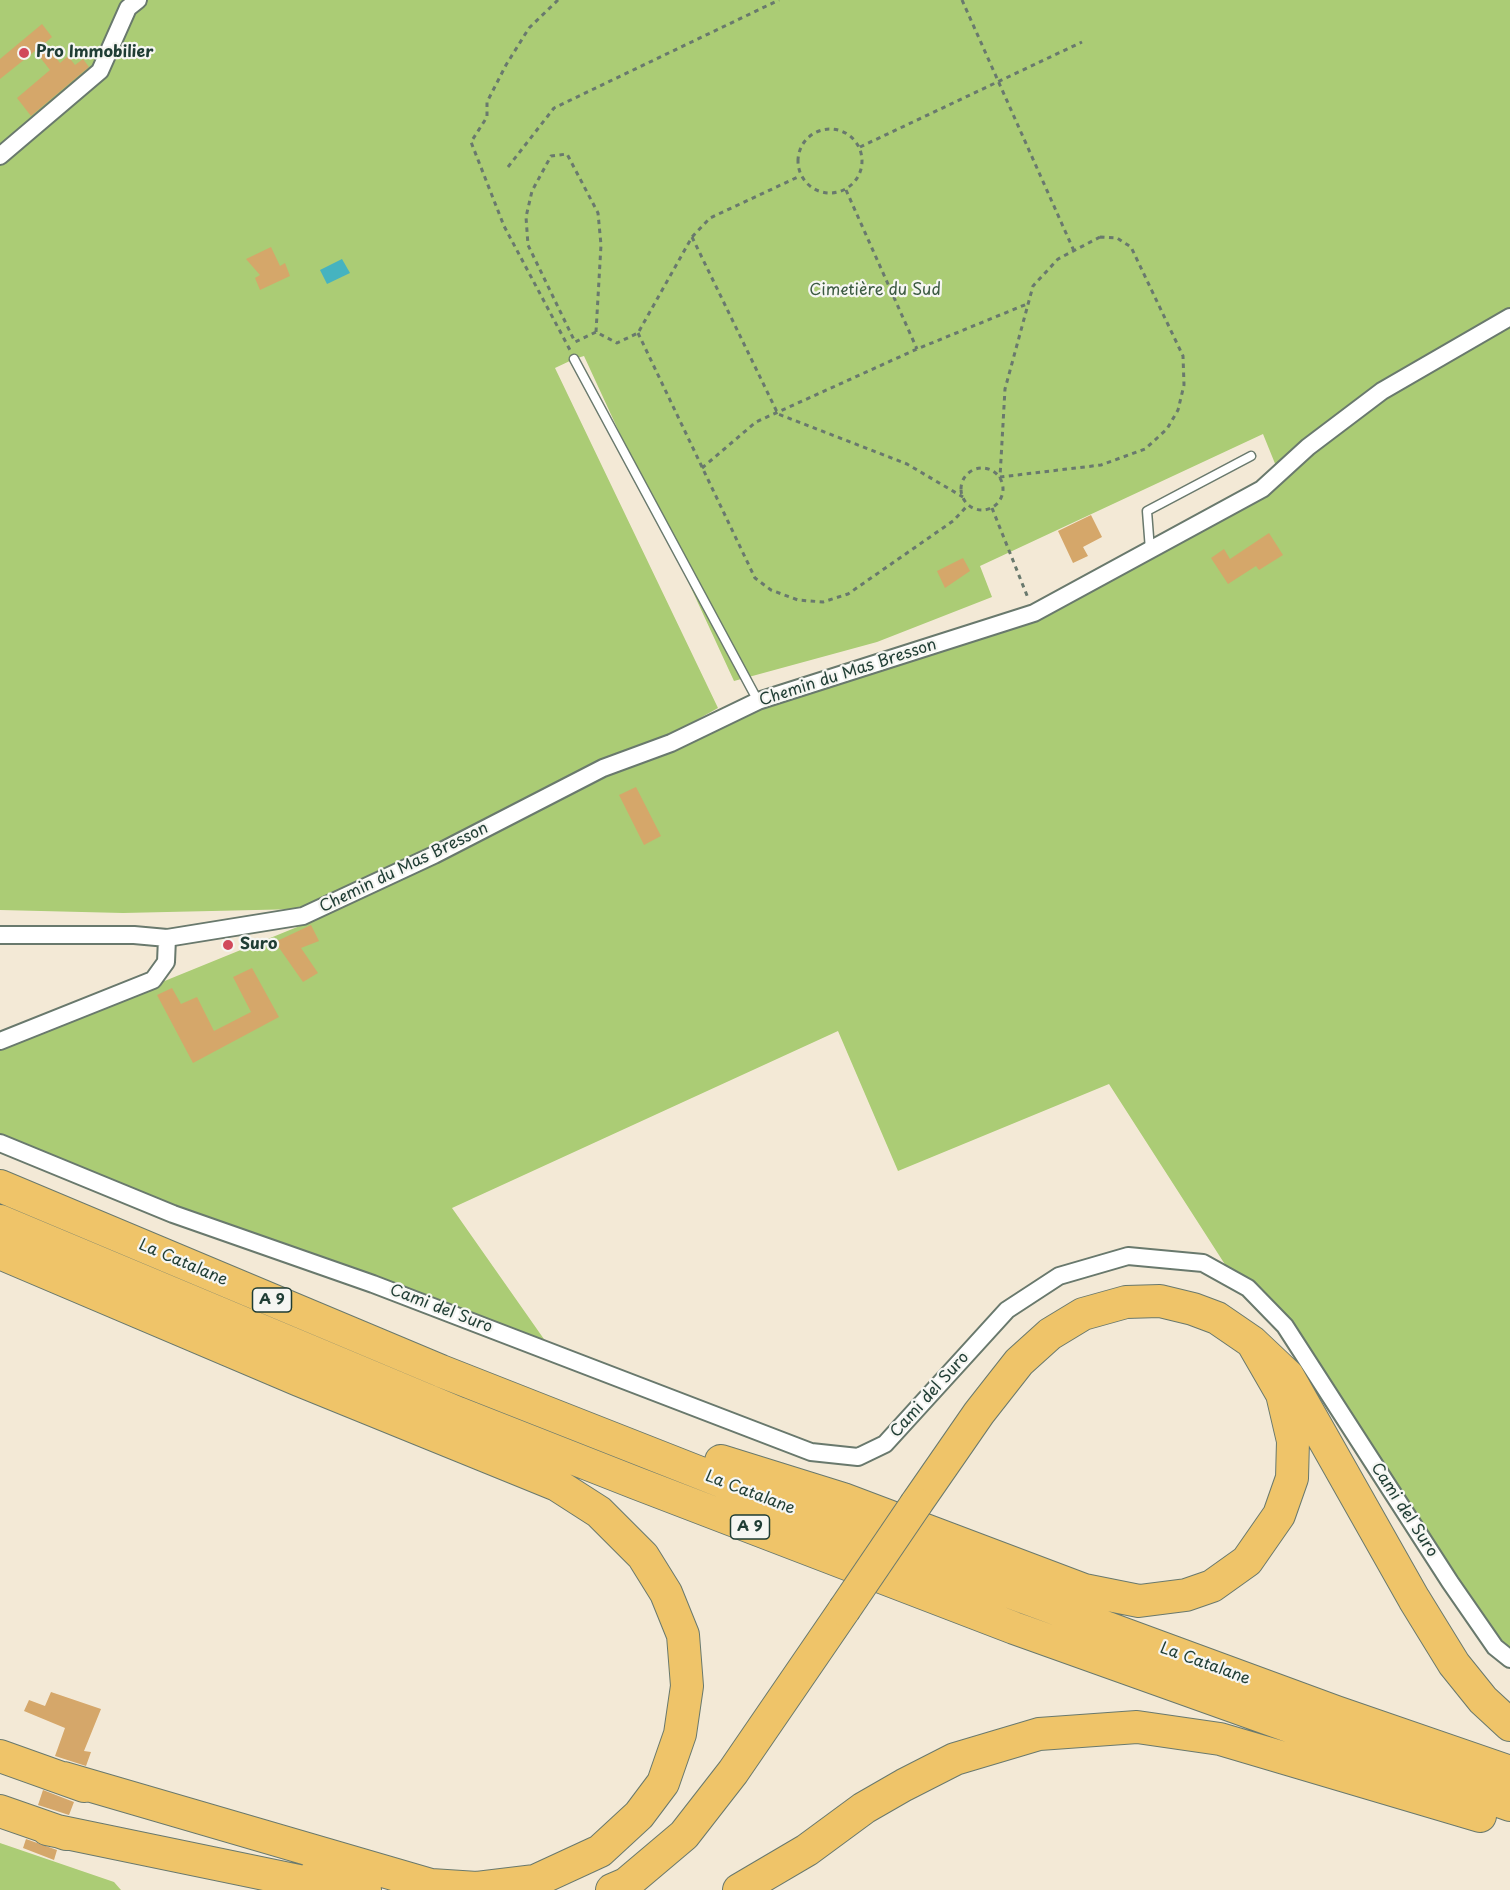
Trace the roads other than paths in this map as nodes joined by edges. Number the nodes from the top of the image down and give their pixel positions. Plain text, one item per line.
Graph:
1 (138, 0) edge
2 (0, 156) edge
3 (1510, 317) edge
4 (574, 359) road end
5 (1251, 456) dead end
6 (1150, 551) junction
7 (758, 701) junction
8 (0, 935) edge
9 (166, 938) junction
10 (0, 1041) edge
11 (0, 1143) edge
12 (0, 1186) edge
13 (0, 1221) edge
14 (0, 1253) edge
15 (1252, 1342) junction
16 (545, 1413) junction
17 (1510, 1659) edge
18 (1510, 1725) edge
19 (0, 1756) edge
20 (1510, 1772) edge
21 (64, 1778) junction
22 (1510, 1805) edge
23 (0, 1811) edge
24 (1510, 1826) edge
25 (47, 1829) junction
26 (257, 1890) edge
27 (341, 1890) edge
28 (365, 1890) edge
29 (612, 1890) edge
30 (739, 1890) edge

1 - 2 street
3 - 6 street, Chemin du Mas Bresson
4 - 7 lane
5 - 6 lane
6 - 7 street, Chemin du Mas Bresson
7 - 9 street, Chemin du Mas Bresson
8 - 9 street, Chemin du Mas Bresson
9 - 10 street
11 - 17 street, Cami del Suro
12 - 16 highway, La Catalane / A 9
13 - 22 highway, La Catalane / A 9
14 - 21 highway
15 - 16 highway
15 - 18 highway
15 - 29 highway, bridge
16 - 20 highway, La Catalane / A 9
19 - 21 highway
21 - 28 highway
23 - 25 highway
24 - 30 highway
25 - 26 highway
25 - 27 highway

